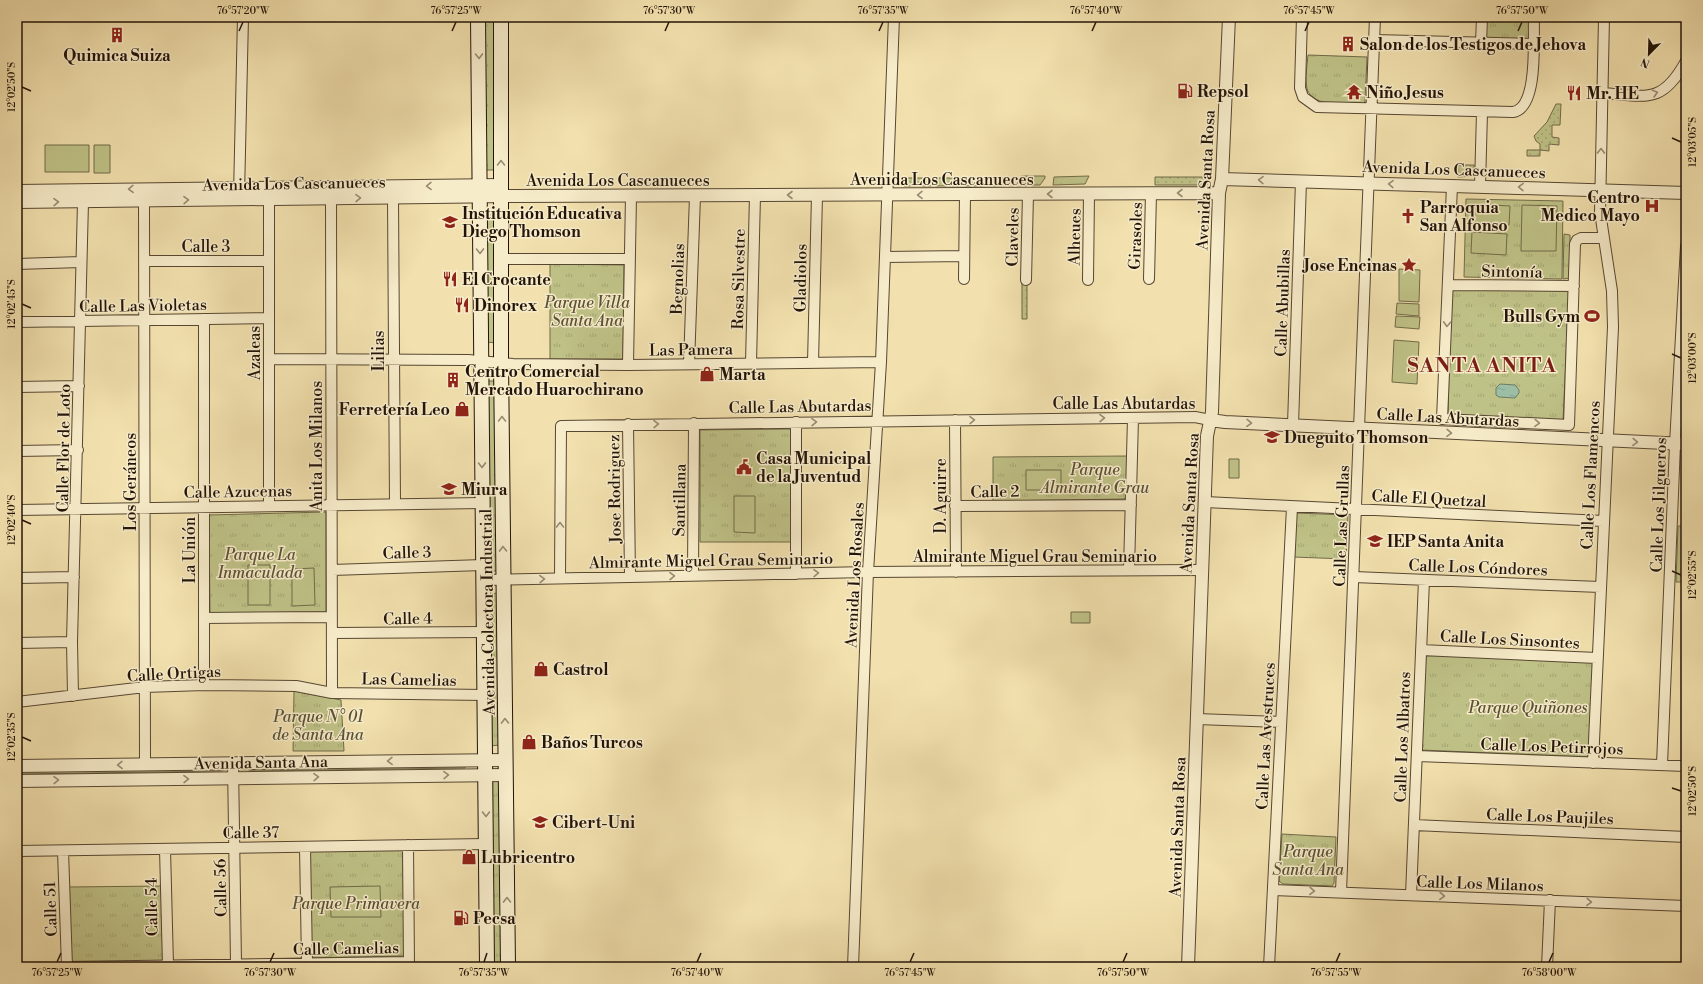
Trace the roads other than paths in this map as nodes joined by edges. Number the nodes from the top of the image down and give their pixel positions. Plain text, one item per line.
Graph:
1 (243, 17) edge
2 (478, 17) edge
3 (501, 17) edge
4 (894, 17) edge
5 (1229, 17) edge
6 (1302, 17) edge
7 (1375, 17) edge
8 (1482, 17) edge
9 (1534, 17) edge
10 (1604, 17) edge
11 (1374, 40) junction
12 (1481, 43) junction
13 (1533, 44) junction
14 (1686, 61) edge
15 (1602, 93) junction
16 (1372, 109) junction
17 (1482, 112) junction
18 (1222, 179) junction
19 (1301, 181) junction
20 (1370, 183) junction
21 (1452, 186) junction
22 (1480, 186) junction
23 (17, 190) edge
24 (1600, 190) junction
25 (480, 191) junction
26 (501, 191) junction
27 (1686, 192) edge
28 (1151, 193) junction
29 (1218, 193) junction
30 (239, 194) junction
31 (965, 194) junction
32 (1028, 194) junction
33 (1089, 194) junction
34 (817, 195) junction
35 (887, 195) junction
36 (631, 196) junction
37 (695, 196) junction
38 (755, 196) junction
39 (393, 198) junction
40 (331, 199) junction
41 (269, 200) junction
42 (144, 201) junction
43 (17, 202) edge
44 (83, 202) junction
45 (1604, 238) junction
46 (1686, 246) edge
47 (885, 256) junction
48 (964, 256) junction
49 (501, 259) junction
50 (629, 259) junction
51 (144, 261) junction
52 (268, 261) junction
53 (82, 262) junction
54 (17, 264) edge
55 (964, 279) dead end
56 (1149, 279) dead end
57 (1026, 280) dead end
58 (1088, 280) dead end
59 (1449, 285) junction
60 (1574, 286) junction
61 (269, 318) junction
62 (204, 319) junction
63 (144, 320) junction
64 (80, 321) junction
65 (17, 322) edge
66 (269, 359) junction
67 (330, 359) junction
68 (393, 360) junction
69 (481, 361) junction
70 (881, 362) junction
71 (501, 363) junction
72 (751, 363) junction
73 (813, 363) junction
74 (689, 364) junction
75 (628, 365) junction
76 (79, 386) junction
77 (17, 387) edge
78 (1133, 418) junction
79 (955, 420) junction
80 (1210, 420) junction
81 (878, 421) junction
82 (796, 422) junction
83 (628, 424) junction
84 (694, 424) junction
85 (1293, 425) junction
86 (1360, 428) junction
87 (1607, 441) junction
88 (1680, 444) edge
89 (78, 450) junction
90 (17, 451) edge
91 (1205, 502) junction
92 (395, 503) junction
93 (483, 503) junction
94 (332, 504) junction
95 (1131, 505) junction
96 (204, 506) junction
97 (269, 506) junction
98 (955, 506) junction
99 (1292, 507) junction
100 (145, 508) junction
101 (76, 509) junction
102 (17, 510) edge
103 (1356, 510) junction
104 (1603, 521) junction
105 (483, 565) junction
106 (332, 570) junction
107 (1129, 570) junction
108 (1202, 570) junction
109 (868, 572) junction
110 (956, 572) junction
111 (796, 574) junction
112 (693, 576) junction
113 (74, 577) junction
114 (630, 577) junction
115 (1354, 577) junction
116 (17, 578) edge
117 (560, 578) junction
118 (484, 580) junction
119 (503, 580) junction
120 (1424, 580) junction
121 (1600, 587) junction
122 (204, 618) junction
123 (332, 618) junction
124 (484, 632) junction
125 (332, 634) junction
126 (72, 642) junction
127 (17, 643) edge
128 (1421, 650) junction
129 (1598, 658) junction
130 (204, 685) junction
131 (145, 687) junction
132 (332, 693) junction
133 (485, 695) junction
134 (73, 696) junction
135 (17, 702) edge
136 (1197, 719) junction
137 (1281, 722) junction
138 (1416, 756) junction
139 (485, 760) junction
140 (505, 760) junction
141 (233, 763) junction
142 (1593, 763) junction
143 (145, 764) junction
144 (1662, 765) junction
145 (17, 766) edge
146 (1686, 766) edge
147 (485, 775) junction
148 (505, 775) junction
149 (234, 778) junction
150 (17, 781) edge
151 (1414, 825) junction
152 (1686, 837) edge
153 (486, 844) junction
154 (408, 845) junction
155 (305, 847) junction
156 (235, 848) junction
157 (165, 849) junction
158 (17, 851) edge
159 (63, 851) junction
160 (1273, 890) junction
161 (1341, 892) junction
162 (1411, 895) junction
163 (1550, 900) junction
164 (1686, 906) edge
165 (307, 963) junction
166 (236, 964) junction
167 (409, 964) edge
168 (168, 965) junction
169 (67, 967) edge
170 (487, 967) edge
171 (508, 967) edge
172 (853, 967) edge
173 (1188, 967) edge
174 (1269, 967) edge
175 (1547, 967) edge

1 - 30 street
2 -> 25 main road, Avenida Colectora Industrial
26 -> 3 main road, Avenida Colectora Industrial
4 - 35 street, Avenida Los Rosales
5 - 18 street, Avenida Santa Rosa
6 - 16 street
7 - 11 street, Calle Las Grullas
8 - 12 street
9 - 13 street
10 - 15 street, Calle Los Flamencos
11 - 12 street
11 - 16 street, Calle Las Grullas
12 - 13 street
13 - 17 street
15 -> 14 street
24 -> 15 street, Calle Los Flamencos
16 - 17 street
16 - 20 street, Calle Las Grullas
17 - 22 street
19 -> 18 street, Avenida Los Cascanueces
18 - 29 street, Avenida Santa Rosa
19 - 20 street, Avenida Los Cascanueces
19 - 85 street, Calle Abubillas
21 -> 20 street, Avenida Los Cascanueces
20 - 86 street, Calle Las Grullas
21 - 22 street, Avenida Los Cascanueces
21 - 59 street
24 -> 22 street, Avenida Los Cascanueces
30 -> 23 street, Avenida Los Cascanueces
24 - 27 street, Avenida Los Cascanueces
24 - 45 street, Calle Los Flamencos
25 - 26 street, Avenida Los Cascanueces
25 -> 30 street, Avenida Los Cascanueces
25 - 39 street, Avenida Los Cascanueces
25 -> 69 main road, Avenida Colectora Industrial
26 - 36 street, Avenida Los Cascanueces
26 - 49 main road, Avenida Colectora Industrial
29 -> 28 street, Avenida Los Cascanueces
28 - 33 street, Avenida Los Cascanueces
28 - 56 street, Girasoles
29 - 80 street, Avenida Santa Rosa
30 - 41 street, Avenida Los Cascanueces
42 -> 30 street, Avenida Los Cascanueces
31 - 32 street, Avenida Los Cascanueces
31 -> 35 street, Avenida Los Cascanueces
31 - 48 street
33 -> 32 street, Avenida Los Cascanueces
32 - 57 street, Claveles
33 - 58 street, Alheues
34 - 35 street, Avenida Los Cascanueces
34 -> 38 street, Avenida Los Cascanueces
34 - 73 street, Gladiolos
35 - 47 street, Avenida Los Rosales
36 - 37 street, Avenida Los Cascanueces
36 - 50 street
37 - 38 street, Avenida Los Cascanueces
37 - 74 street, Begnolias
38 - 72 street, Rosa Silvestre
40 -> 39 street, Avenida Los Cascanueces
39 - 68 street, Lilias
40 - 41 street, Avenida Los Cascanueces
40 - 67 street, Anita Los Milanos
41 - 52 street, Azaleas
42 - 44 street, Avenida Los Cascanueces
42 - 51 street, Los Geráneos
43 -> 44 street, Avenida Los Cascanueces
44 - 53 street, Calle Flor de Loto
45 - 60 street
45 - 87 street, Calle Los Flamencos
46 - 88 street, Calle Los Jilgueros
47 - 48 street
47 - 70 street, Avenida Los Rosales
48 - 55 street
49 - 50 street
49 - 71 main road, Avenida Colectora Industrial
50 - 75 street
51 - 52 street, Calle 3
51 - 63 street, Los Geráneos
52 - 61 street, Azaleas
53 - 54 street
53 - 64 street, Calle Flor de Loto
59 - 60 street, Sintonía
59 -> 60 street
61 - 62 street, Calle Las Violetas
61 - 66 street, Azaleas
62 - 63 street, Calle Las Violetas
62 - 96 street, La Unión
63 - 64 street, Calle Las Violetas
63 - 100 street, Los Geráneos
64 - 65 street, Calle Las Violetas
64 - 76 street, Calle Flor de Loto
66 - 67 street
66 - 97 street, Azaleas
67 - 68 street
67 - 94 street, Anita Los Milanos
68 - 69 street
68 - 92 street, Lilias
69 - 71 street
69 -> 93 main road, Avenida Colectora Industrial
70 - 73 street, Las Pamera
70 - 81 street, Avenida Los Rosales
71 - 75 street, Las Pamera
119 -> 71 main road, Avenida Colectora Industrial
72 - 73 street, Las Pamera
72 - 74 street, Las Pamera
74 - 75 street, Las Pamera
76 - 77 street
76 - 89 street, Calle Flor de Loto
79 -> 78 street, Calle Las Abutardas
78 - 80 street, Calle Las Abutardas
78 - 95 street
79 - 81 street, Calle Las Abutardas
79 - 98 street, D. Aguirre
80 -> 85 street, Calle Las Abutardas
80 - 91 street, Avenida Santa Rosa
82 -> 81 street, Calle Las Abutardas
81 - 109 street, Avenida Los Rosales
82 - 84 street, Calle Las Abutardas
82 - 111 street
83 -> 84 street, Calle Las Abutardas
83 - 114 street, Jose Rodriguez
117 -> 83 street, Calle Las Abutardas
84 - 112 street, Santillana
85 - 86 street, Calle Las Abutardas
86 -> 87 street, Calle Las Abutardas
86 - 103 street, Calle Las Grullas
87 -> 88 street, Calle Las Abutardas
87 - 104 street, Calle Los Flamencos
88 - 144 street, Calle Los Jilgueros
89 - 90 street
89 - 101 street, Calle Flor de Loto
91 - 99 street, Calle El Quetzal
91 - 108 street, Avenida Santa Rosa
92 - 93 street, Calle Azucenas
92 - 94 street, Calle Azucenas
93 - 105 main road, Avenida Colectora Industrial
94 - 97 street, Calle Azucenas
94 - 106 street, Anita Los Milanos
95 - 98 street, Calle 2
95 - 107 street
96 - 97 street, Calle Azucenas
96 - 100 street, Calle Azucenas
96 - 122 street, La Unión
98 - 110 street, D. Aguirre
99 - 103 street, Calle El Quetzal
99 - 137 street, Calle Las Avestruces
100 - 101 street, Calle Azucenas
100 - 131 street, Los Geráneos
101 - 102 street, Calle Azucenas
101 - 113 street, Calle Flor de Loto
103 - 104 street, Calle El Quetzal
103 - 115 street, Calle Las Grullas
104 - 121 street, Calle Los Flamencos
105 - 106 street, Calle 3
105 - 118 main road, Avenida Colectora Industrial
106 - 123 street, Anita Los Milanos
107 - 108 street, Almirante Miguel Grau Seminario
107 - 110 street, Almirante Miguel Grau Seminario
108 - 136 street, Avenida Santa Rosa
109 - 110 street, Almirante Miguel Grau Seminario
111 -> 109 street, Almirante Miguel Grau Seminario
109 - 172 street, Avenida Los Rosales
111 - 112 street, Almirante Miguel Grau Seminario
114 -> 112 street, Almirante Miguel Grau Seminario
113 - 116 street
113 - 126 street, Calle Flor de Loto
114 - 117 street, Almirante Miguel Grau Seminario
115 - 120 street, Calle Los Cóndores
115 - 161 street, Calle Las Grullas
119 -> 117 street, Almirante Miguel Grau Seminario
118 - 119 street, Almirante Miguel Grau Seminario
118 - 124 main road, Avenida Colectora Industrial
140 -> 119 main road, Avenida Colectora Industrial
120 - 121 street, Calle Los Cóndores
120 - 128 street, Calle Los Albatros
121 - 129 street, Calle Los Flamencos
122 - 123 street
122 - 130 street, La Unión
123 - 125 street, Anita Los Milanos
124 - 125 street, Calle 4
124 - 133 main road, Avenida Colectora Industrial
125 - 132 street, Anita Los Milanos
126 - 127 street
126 - 134 street, Calle Flor de Loto
128 - 129 street, Calle Los Sinsontes
128 - 138 street, Calle Los Albatros
129 - 142 street, Calle Los Flamencos
130 - 131 street, Calle Ortigas
130 - 132 street, Calle Ortigas
131 - 134 street, Calle Ortigas
131 - 143 street, Los Geráneos
132 - 133 street, Las Camelias
133 - 139 main road, Avenida Colectora Industrial
134 - 135 street, Calle Ortigas
136 - 137 street
136 - 173 street, Avenida Santa Rosa
137 - 160 street, Calle Las Avestruces
138 - 142 street, Calle Los Petirrojos
138 - 151 street, Calle Los Albatros
139 - 140 street, Avenida Santa Ana
139 -> 141 street, Avenida Santa Ana
139 - 147 main road, Avenida Colectora Industrial
140 - 148 main road, Avenida Colectora Industrial
141 - 143 street, Avenida Santa Ana
141 - 149 street, Calle 56
142 - 144 street, Calle Los Petirrojos
143 -> 145 street, Avenida Santa Ana
144 - 146 street, Calle Los Petirrojos
147 - 148 street, Avenida Santa Ana
149 -> 147 street, Avenida Santa Ana
147 -> 153 main road, Avenida Colectora Industrial
171 -> 148 main road, Avenida Colectora Industrial
150 -> 149 street, Avenida Santa Ana
149 - 156 street, Calle 56
151 - 152 street, Calle Los Paujiles
151 - 162 street, Calle Los Albatros
153 - 154 street, Calle 37
153 - 170 main road, Avenida Colectora Industrial
154 - 155 street, Calle 37
154 - 167 street
155 - 156 street, Calle 37
155 - 165 street
156 - 157 street, Calle 37
156 - 166 street, Calle 56
157 - 159 street, Calle 37
157 - 168 street, Calle 54
158 - 159 street, Calle 37
159 - 169 street, Calle 51
160 -> 161 street, Calle Los Milanos
160 - 174 street, Calle Las Avestruces
161 - 162 street, Calle Los Milanos
162 -> 163 street, Calle Los Milanos
163 -> 164 street, Calle Los Milanos
163 - 175 street
165 - 166 street, Calle Camelias
165 - 167 street, Calle Camelias
166 - 168 street, Calle Camelias
168 - 169 street, Calle Camelias

